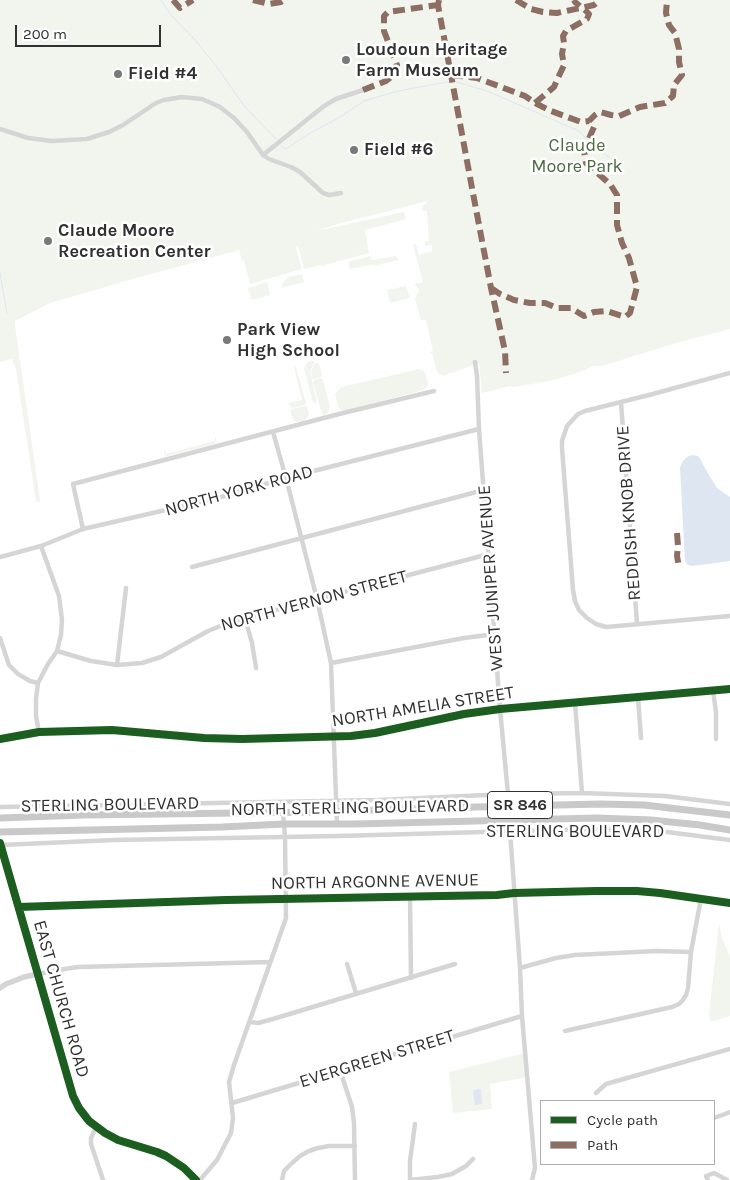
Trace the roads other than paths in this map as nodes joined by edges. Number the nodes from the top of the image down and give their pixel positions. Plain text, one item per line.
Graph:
1 (363, 90) dead end
2 (0, 129) edge
3 (262, 155) junction
4 (341, 194) dead end
5 (475, 362) dead end
6 (730, 373) edge
7 (434, 391) dead end
8 (621, 402) junction
9 (479, 429) junction
10 (273, 432) junction
11 (286, 478) junction
12 (484, 490) junction
13 (83, 529) junction
14 (302, 539) junction
15 (41, 546) junction
16 (489, 554) junction
17 (0, 557) edge
18 (192, 567) dead end
19 (126, 588) dead end
20 (317, 599) junction
21 (730, 616) edge
22 (245, 618) junction
23 (637, 624) junction
24 (496, 634) junction
25 (0, 638) edge
26 (57, 651) junction
27 (331, 663) junction
28 (118, 665) junction
29 (256, 668) dead end
30 (38, 683) junction
31 (730, 689) edge
32 (712, 691) junction
33 (638, 697) junction
34 (575, 702) junction
35 (500, 709) junction
36 (39, 732) junction
37 (334, 737) junction
38 (641, 738) dead end
39 (0, 739) edge
40 (716, 739) dead end
41 (582, 793) junction
42 (508, 794) junction
43 (336, 800) junction
44 (730, 804) edge
45 (0, 807) edge
46 (283, 812) junction
47 (336, 812) junction
48 (730, 814) edge
49 (0, 818) edge
50 (284, 824) junction
51 (337, 824) junction
52 (730, 830) edge
53 (0, 832) edge
54 (510, 832) junction
55 (285, 837) junction
56 (730, 840) edge
57 (0, 844) edge
58 (514, 893) junction
59 (410, 897) junction
60 (286, 898) junction
61 (701, 898) junction
62 (730, 903) edge
63 (19, 907) junction
64 (692, 952) junction
65 (270, 962) junction
66 (347, 964) dead end
67 (455, 964) dead end
68 (520, 968) junction
69 (38, 974) junction
70 (411, 978) junction
71 (0, 988) edge
72 (356, 993) junction
73 (522, 1016) junction
74 (250, 1022) junction
75 (565, 1031) dead end
76 (730, 1048) edge
77 (340, 1070) junction
78 (596, 1093) dead end
79 (232, 1103) junction
80 (730, 1112) edge
81 (715, 1118) edge
82 (415, 1124) dead end
83 (96, 1127) junction
84 (355, 1146) junction
85 (473, 1159) dead end
86 (103, 1180) edge
87 (198, 1180) edge
88 (282, 1180) edge
89 (355, 1180) edge
90 (410, 1180) edge
91 (532, 1180) edge
92 (708, 1180) edge
93 (727, 1180) edge

1 - 3 street
2 - 3 street
3 - 4 street
5 - 9 street, WEST JUNIPER AVENUE
6 - 8 street
7 - 10 street
8 - 23 street, REDDISH KNOB DRIVE
8 - 23 street
9 - 11 street, NORTH YORK ROAD
9 - 12 street, WEST JUNIPER AVENUE
10 - 11 street
10 - 13 street
11 - 13 street, NORTH YORK ROAD
11 - 14 street
12 - 14 street
12 - 16 street, WEST JUNIPER AVENUE
13 - 15 street, NORTH YORK ROAD
14 - 18 street
14 - 20 street
15 - 17 street, NORTH YORK ROAD
15 - 26 street
16 - 20 street, NORTH VERNON STREET
16 - 24 street, WEST JUNIPER AVENUE
19 - 28 street
20 - 22 street, NORTH VERNON STREET
20 - 27 street
21 - 23 street
22 - 28 street, NORTH VERNON STREET
22 - 29 street
24 - 27 street
24 - 35 street, WEST JUNIPER AVENUE
25 - 30 street
26 - 28 street, NORTH VERNON STREET
26 - 30 street
27 - 37 street
30 - 36 street
31 - 32 street, NORTH AMELIA STREET
32 - 33 street, NORTH AMELIA STREET
32 - 40 street
33 - 34 street, NORTH AMELIA STREET
33 - 38 street
34 - 35 street, NORTH AMELIA STREET
34 - 41 street
35 - 37 street, NORTH AMELIA STREET
35 - 42 street, WEST JUNIPER AVENUE
36 - 37 street, NORTH AMELIA STREET
36 - 39 street, NORTH AMELIA STREET
37 - 43 street
41 - 42 street, STERLING BOULEVARD
41 - 44 street, STERLING BOULEVARD
42 - 43 street, STERLING BOULEVARD
43 - 45 street, STERLING BOULEVARD
43 - 47 street
46 - 47 main road, NORTH STERLING BOULEVARD / SR 846
46 - 49 main road, NORTH STERLING BOULEVARD / SR 846
46 - 50 street
47 - 48 main road, NORTH STERLING BOULEVARD / SR 846
47 - 51 street
50 - 51 main road, NORTH STERLING BOULEVARD / SR 846
50 - 53 main road, NORTH STERLING BOULEVARD / SR 846
50 - 55 street
51 - 52 main road, NORTH STERLING BOULEVARD / SR 846
54 - 55 street, STERLING BOULEVARD
54 - 56 street, STERLING BOULEVARD
54 - 58 street
55 - 57 street, STERLING BOULEVARD
55 - 60 street
57 - 63 street, EAST CHURCH ROAD
58 - 59 street, NORTH ARGONNE AVENUE
58 - 61 street, NORTH ARGONNE AVENUE
58 - 68 street
59 - 60 street, NORTH ARGONNE AVENUE
59 - 70 street
60 - 63 street, NORTH ARGONNE AVENUE
60 - 65 street
61 - 62 street, NORTH ARGONNE AVENUE
61 - 64 street
63 - 69 street, EAST CHURCH ROAD
64 - 68 street
64 - 75 street
65 - 69 street
65 - 74 street
66 - 72 street
67 - 70 street
68 - 73 street
69 - 71 street
69 - 83 street, EAST CHURCH ROAD
70 - 72 street
72 - 74 street
73 - 77 street, EVERGREEN STREET
73 - 91 street
74 - 79 street
76 - 78 street
77 - 79 street, EVERGREEN STREET
77 - 84 street
79 - 87 street
80 - 81 street
82 - 90 street
83 - 86 street
83 - 87 street, EAST CHURCH ROAD
84 - 88 street
84 - 89 street
85 - 90 street
92 - 93 street

